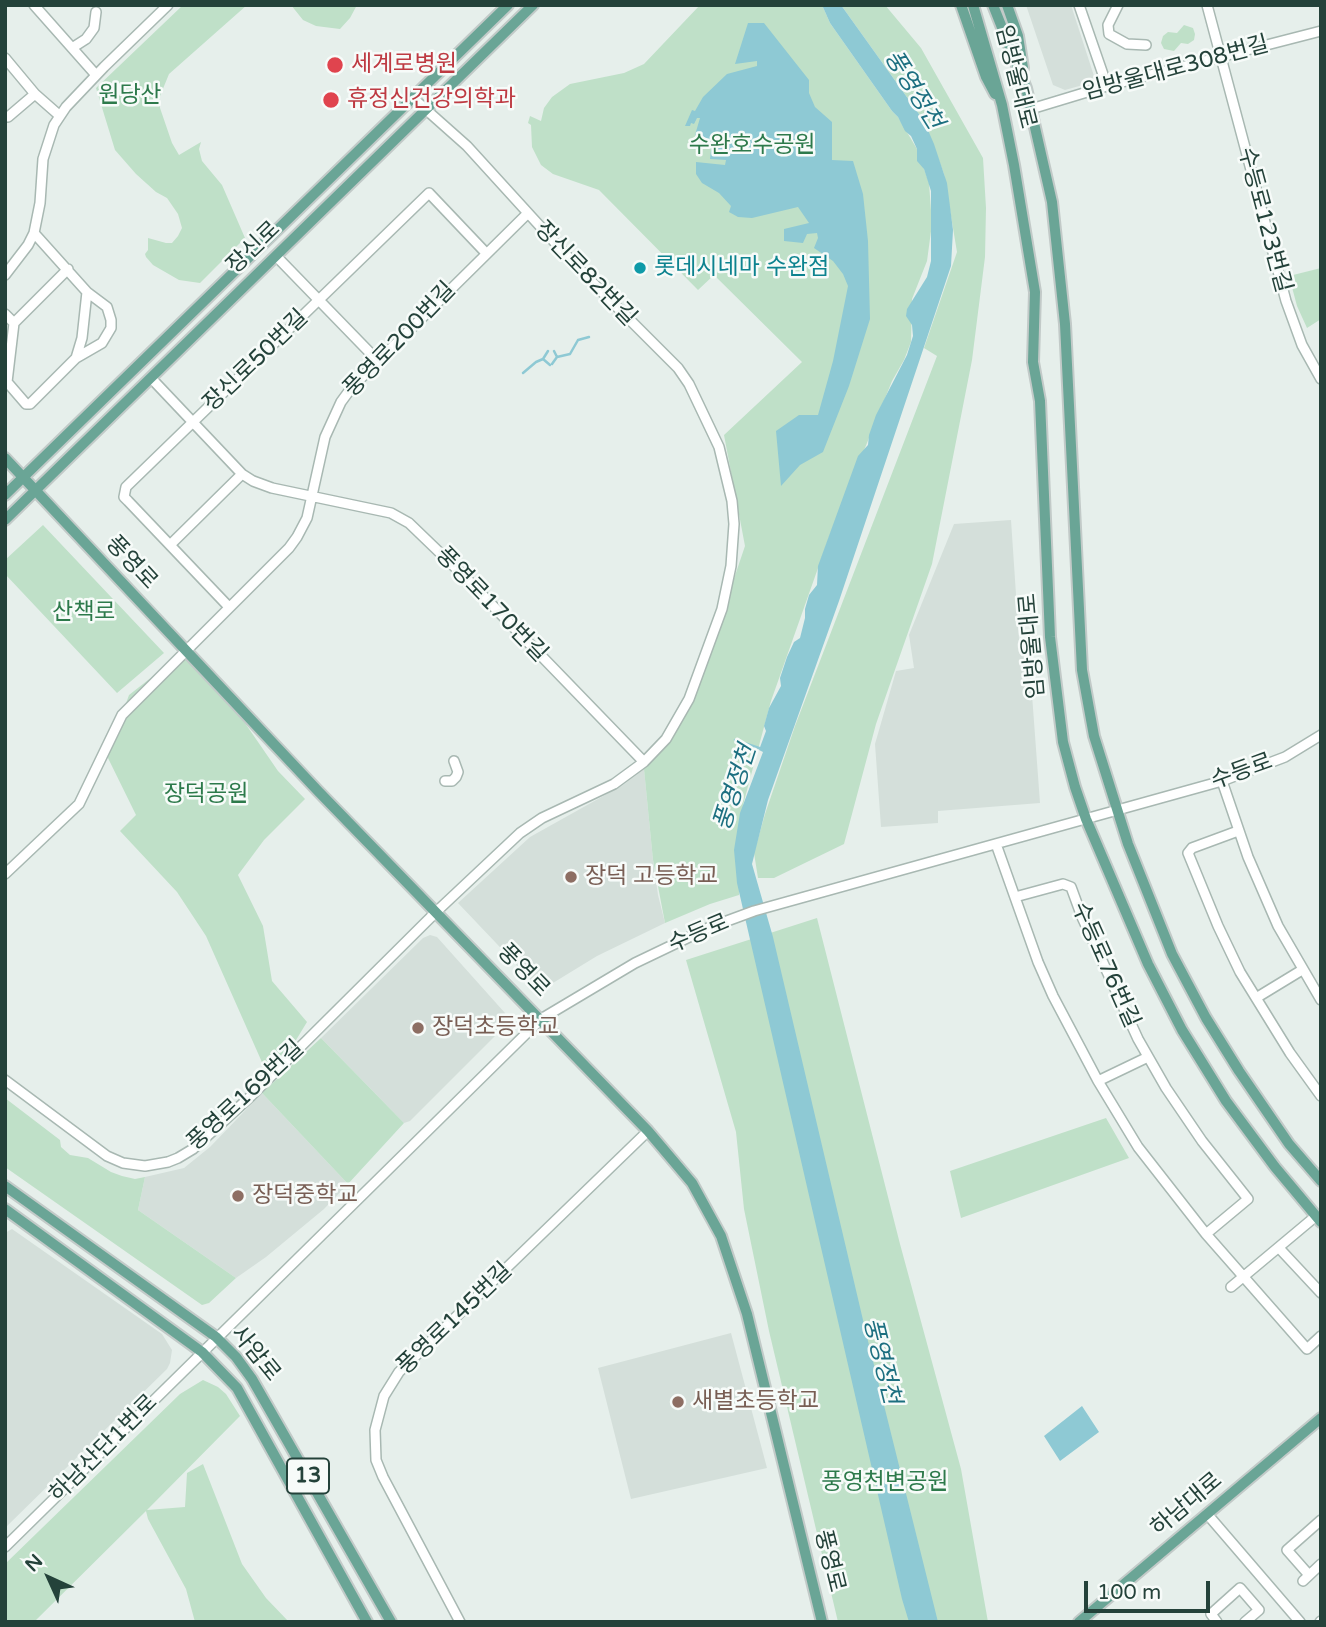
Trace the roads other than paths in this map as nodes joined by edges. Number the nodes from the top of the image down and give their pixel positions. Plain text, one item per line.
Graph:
1 (34, 5) edge
2 (168, 5) edge
3 (508, 5) edge
4 (533, 5) edge
5 (961, 5) edge
6 (973, 5) edge
7 (993, 5) edge
8 (1007, 5) edge
9 (1079, 5) edge
10 (1118, 5) edge
11 (1207, 5) edge
12 (96, 12) dead end
13 (1321, 31) edge
14 (1146, 45) dead end
15 (72, 48) junction
16 (1220, 57) junction
17 (5, 58) edge
18 (96, 75) junction
19 (1107, 86) junction
20 (1026, 88) junction
21 (35, 94) junction
22 (413, 98) junction
23 (1002, 105) junction
24 (1031, 109) junction
25 (425, 111) junction
26 (60, 116) junction
27 (8, 117) dead end
28 (527, 214) junction
29 (34, 233) junction
30 (486, 253) junction
31 (276, 256) junction
32 (68, 269) junction
33 (5, 275) edge
34 (87, 292) junction
35 (319, 300) junction
36 (5, 313) edge
37 (14, 323) junction
38 (9, 337) edge
39 (76, 358) junction
40 (377, 360) junction
41 (151, 378) junction
42 (1321, 379) edge
43 (6, 382) edge
44 (193, 422) junction
45 (5, 458) edge
46 (242, 474) junction
47 (23, 478) junction
48 (35, 491) junction
49 (5, 495) edge
50 (311, 497) junction
51 (5, 520) edge
52 (170, 545) junction
53 (228, 606) junction
54 (185, 651) junction
55 (1321, 735) edge
56 (454, 761) dead end
57 (644, 762) junction
58 (445, 781) dead end
59 (1222, 781) junction
60 (1116, 810) junction
61 (1086, 819) junction
62 (1238, 831) junction
63 (996, 844) junction
64 (5, 874) edge
65 (1015, 897) junction
66 (436, 912) junction
67 (1303, 970) junction
68 (1256, 998) junction
69 (1321, 1000) edge
70 (541, 1019) junction
71 (1148, 1057) junction
72 (5, 1080) edge
73 (1098, 1081) junction
74 (1321, 1096) edge
75 (648, 1131) junction
76 (1321, 1181) edge
77 (5, 1186) edge
78 (8, 1215) edge
79 (1318, 1219) edge
80 (1206, 1234) junction
81 (1279, 1248) junction
82 (1242, 1277) junction
83 (1231, 1287) dead end
84 (1321, 1293) edge
85 (1321, 1336) edge
86 (216, 1337) junction
87 (202, 1352) junction
88 (1321, 1418) edge
89 (1208, 1515) junction
90 (1321, 1520) edge
91 (5, 1547) edge
92 (1321, 1564) edge
93 (367, 1622) edge
94 (391, 1622) edge
95 (460, 1622) edge
96 (822, 1622) edge
97 (1079, 1622) edge
98 (1217, 1622) edge
99 (1245, 1622) edge
100 (1300, 1622) edge

1 - 15 street
2 - 18 street
3 - 22 main road, 장신로
4 - 25 main road, 장신로
5 - 23 main road
6 - 23 main road, 임방울대로
7 - 20 main road, 임방울대로
8 - 20 main road
9 - 19 street
10 - 14 street
11 - 16 street, 수등로123번길
12 - 15 street
13 - 16 street, 임방울대로308번길
15 - 18 street
16 - 19 street, 임방울대로308번길
16 - 42 street, 수등로123번길
17 - 21 street
18 - 26 street
19 - 24 street, 임방울대로308번길
20 - 24 main road, 임방울대로
21 - 26 street
21 - 27 street
22 - 25 street, 장신로82번길
22 - 47 main road, 장신로
23 - 61 main road, 임방울대로
24 - 60 main road, 임방울대로
25 - 28 street, 장신로82번길
25 - 31 main road, 장신로
26 - 29 street
28 - 30 street, 풍영로200번길
28 - 57 street, 장신로82번길
29 - 32 street
29 - 33 street
30 - 35 street, 장신로50번길
30 - 40 street, 풍영로200번길
31 - 35 street
31 - 41 main road, 장신로
32 - 34 street
32 - 37 street
34 - 39 street
34 - 39 street
35 - 40 street
35 - 44 street, 장신로50번길
36 - 37 street
37 - 38 street
38 - 43 street
39 - 43 street
40 - 50 street, 풍영로200번길
41 - 44 street, 장신로50번길
41 - 48 main road, 장신로
44 - 46 street, 장신로50번길
44 - 52 street, 장신로50번길
45 - 47 main road, 풍영로
46 - 50 street, 장신로50번길
46 - 52 street
47 - 48 main road, 풍영로
47 - 49 main road, 장신로
48 - 51 main road, 장신로
48 - 54 main road, 풍영로
50 - 53 street, 풍영로200번길
50 - 57 street, 풍영로170번길
52 - 53 street
53 - 54 street, 풍영로200번길
54 - 64 street, 풍영로200번길
54 - 66 main road, 풍영로
55 - 59 street, 수등로
56 - 58 street
57 - 66 street
59 - 60 street, 수등로
59 - 62 street
60 - 61 street, 수등로
60 - 76 main road, 임방울대로
61 - 63 street, 수등로
61 - 79 main road, 임방울대로
62 - 67 street
62 - 68 street
63 - 65 street
63 - 70 street, 수등로
65 - 71 street, 수등로76번길
65 - 73 street
66 - 70 main road, 풍영로
66 - 72 street, 풍영로169번길
67 - 68 street
67 - 69 street
68 - 74 street
70 - 75 main road, 풍영로
70 - 86 street, 수등로
71 - 73 street, 수등로76번길
71 - 80 street, 수등로76번길
73 - 80 street
75 - 95 street, 풍영로145번길
75 - 96 main road, 풍영로
77 - 86 main road, 사암로 / 13
78 - 87 main road, 사암로 / 13
79 - 81 street
80 - 82 street
81 - 82 street
81 - 84 street
82 - 83 street
82 - 85 street
86 - 87 street, 수등로
86 - 94 main road, 사암로 / 13
87 - 91 street, 하남산단1번로
87 - 93 main road, 사암로 / 13
88 - 89 main road, 하남대로
89 - 97 main road, 하남대로
89 - 100 street
90 - 92 street
98 - 99 street

